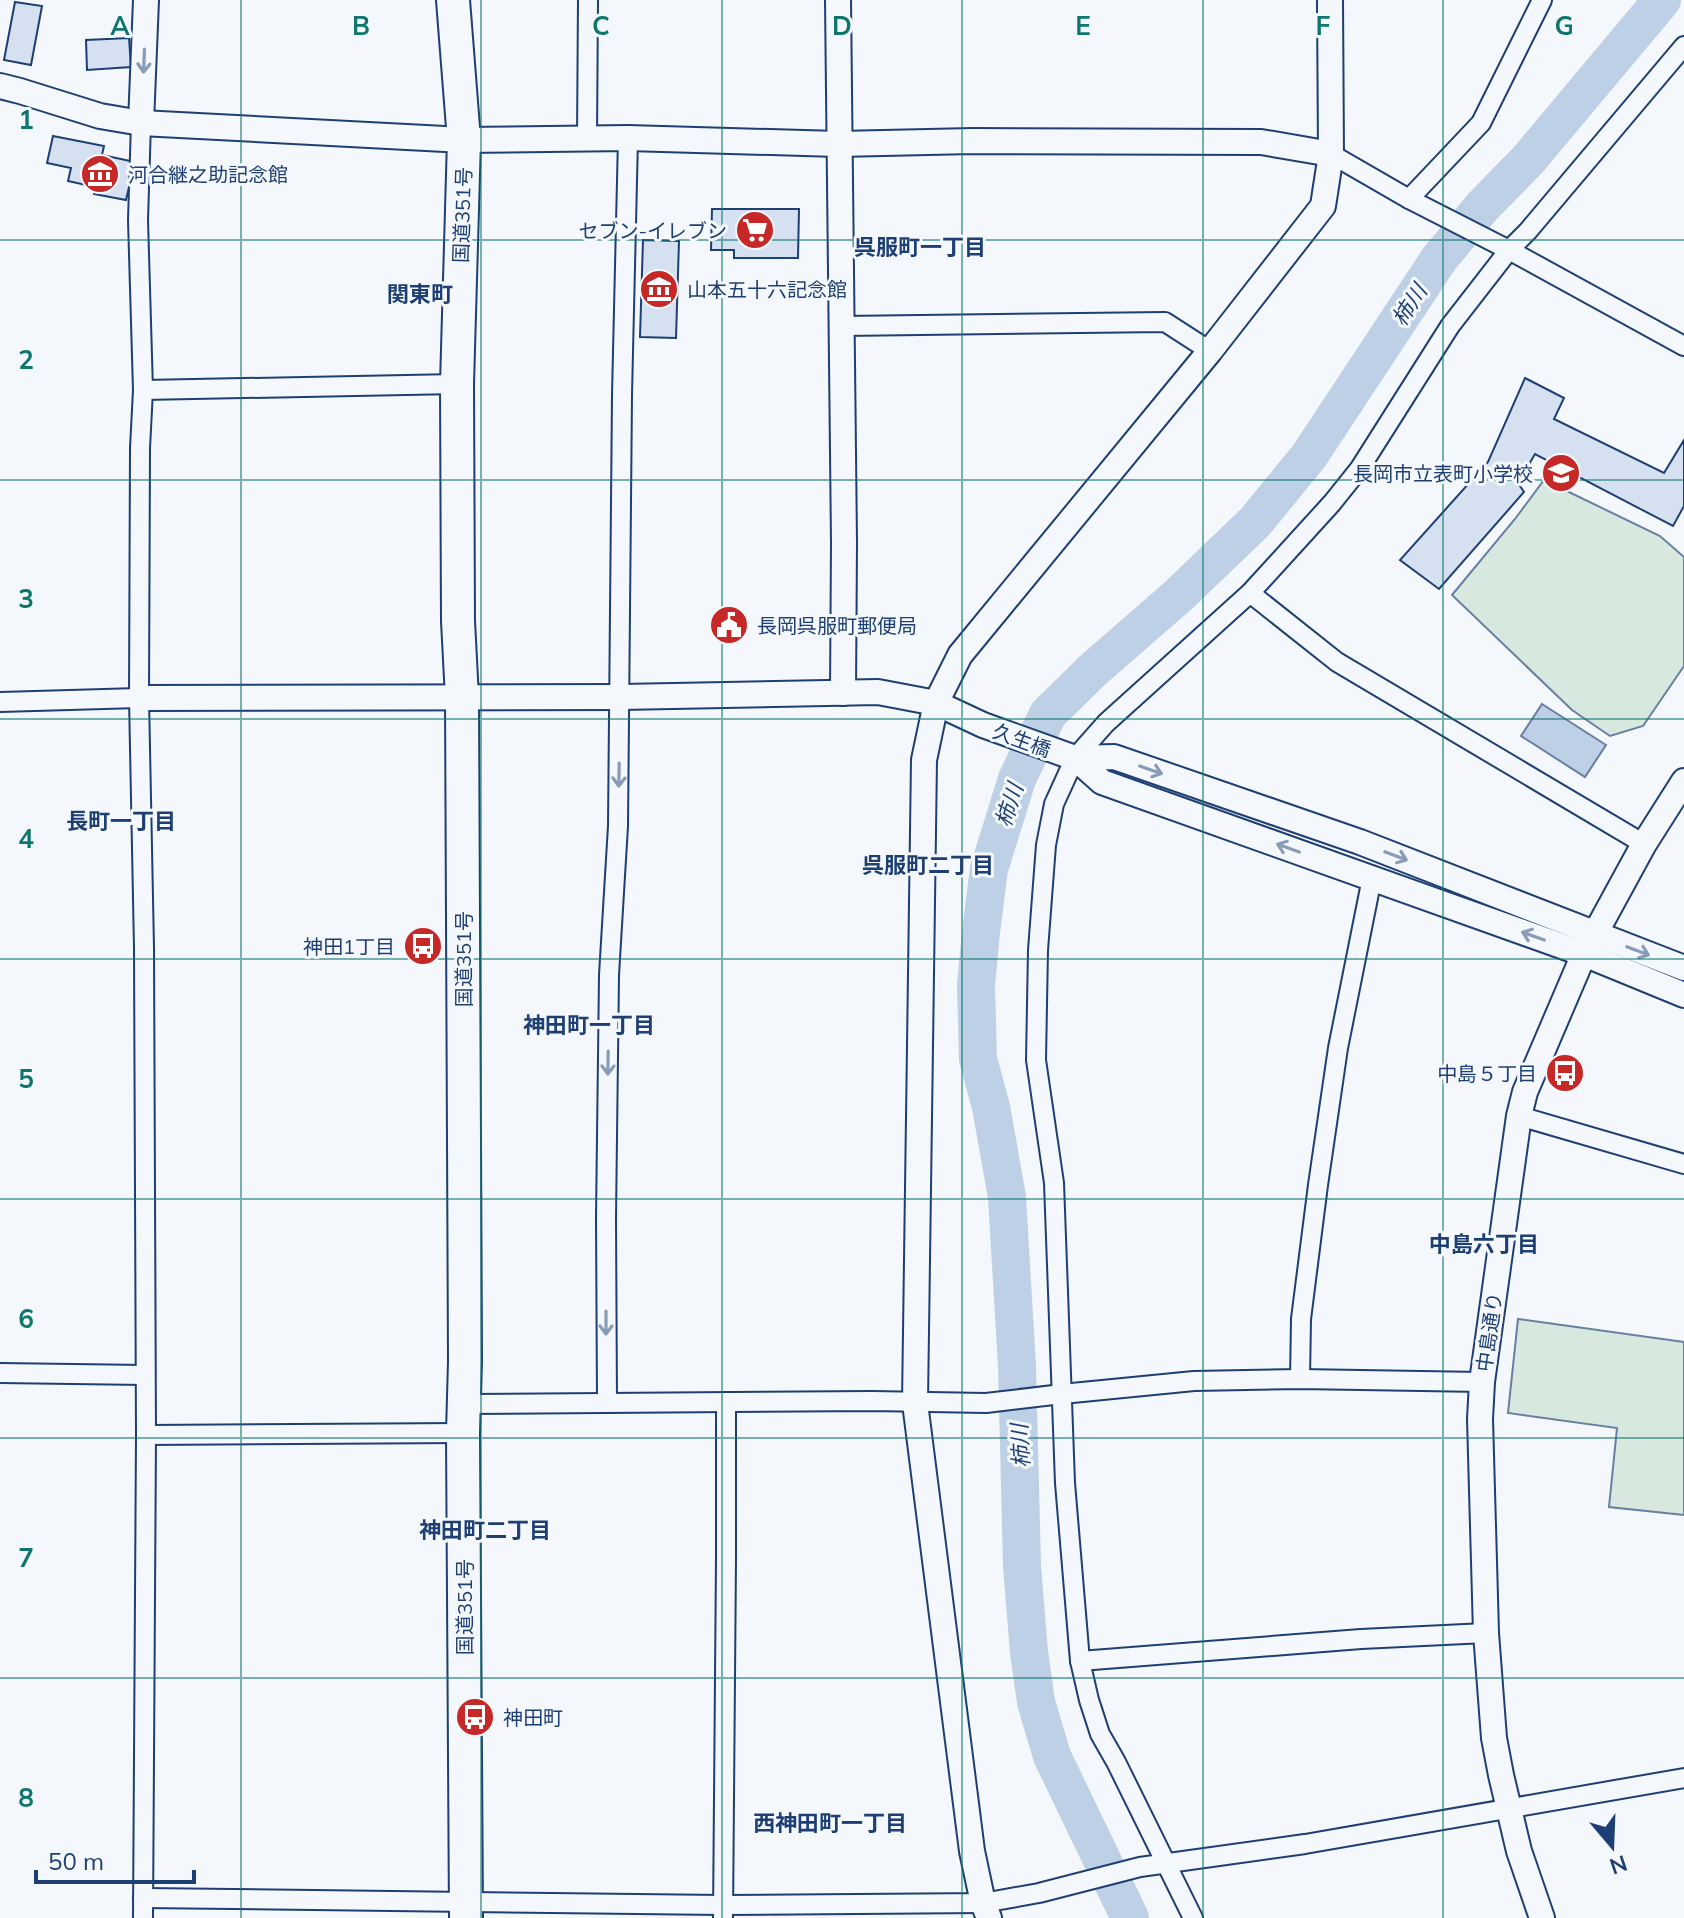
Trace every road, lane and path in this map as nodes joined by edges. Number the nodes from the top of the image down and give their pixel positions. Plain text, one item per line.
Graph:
1 (146, 0) edge
2 (453, 0) edge
3 (588, 0) edge
4 (838, 0) edge
5 (1330, 0) edge
6 (1542, 0) edge
7 (1681, 56) edge
8 (0, 86) edge
9 (141, 123) junction
10 (587, 138) junction
11 (628, 138) junction
12 (464, 140) junction
13 (838, 144) junction
14 (1331, 154) junction
15 (1409, 199) junction
16 (1509, 250) junction
17 (842, 326) junction
18 (1684, 346) edge
19 (1210, 351) junction
20 (457, 384) junction
21 (143, 390) junction
22 (1250, 593) junction
23 (843, 693) junction
24 (621, 697) junction
25 (139, 698) junction
26 (462, 698) junction
27 (0, 702) edge
28 (936, 703) junction
29 (1068, 756) junction
30 (1682, 788) edge
31 (1644, 844) junction
32 (1372, 878) junction
33 (1589, 944) junction
34 (1684, 968) edge
35 (1684, 995) edge
36 (1519, 1116) junction
37 (1684, 1164) edge
38 (0, 1373) edge
39 (145, 1375) junction
40 (1300, 1379) junction
41 (1482, 1382) junction
42 (1055, 1395) junction
43 (607, 1401) junction
44 (726, 1402) junction
45 (915, 1403) junction
46 (464, 1418) junction
47 (146, 1435) junction
48 (1486, 1633) junction
49 (1080, 1661) junction
50 (1684, 1778) edge
51 (1508, 1810) junction
52 (1166, 1864) junction
53 (143, 1898) junction
54 (466, 1910) edge
55 (986, 1910) edge
56 (722, 1912) edge
57 (143, 1918) edge
58 (1193, 1918) edge
59 (1542, 1918) edge

1 -> 9 street
2 - 12 highway, 国道351号
3 - 10 street
4 - 13 street
5 - 14 street
6 - 15 street
7 - 16 street
8 - 9 street
9 - 12 street
9 - 21 street
10 - 11 street
10 - 12 street
11 - 13 street
11 - 24 street
12 - 20 highway, 国道351号
13 - 14 street
13 - 17 street
14 - 15 street
14 - 19 street
15 - 16 street
16 - 18 street
16 - 22 street
17 - 19 street
17 - 23 street
19 - 28 street
20 - 21 street
20 - 26 highway, 国道351号
21 - 25 street
22 - 29 street
22 - 31 street
23 - 24 street, 久生橋
23 - 28 street, 久生橋
24 - 26 street, 久生橋
24 -> 43 street
25 - 26 street, 久生橋
25 - 27 street
25 - 39 street
26 - 46 highway, 国道351号
28 - 29 street, 久生橋
28 - 45 street
32 -> 29 street
29 -> 33 street
29 - 42 street
30 - 31 street, 中島通り
31 - 33 street, 中島通り
33 -> 32 street
32 - 40 street
33 -> 34 street
33 - 35 street
33 - 36 street, 中島通り
36 - 37 street
36 - 41 street, 中島通り
38 - 39 street
39 - 47 street
40 - 41 street
40 - 42 street
41 - 48 street, 中島通り
42 - 45 street
42 - 49 street
43 - 44 street
43 - 46 street
44 - 45 street
44 - 56 street
45 - 55 street
46 - 47 street
46 - 54 highway, 国道351号
47 - 53 street
48 - 49 street
48 - 51 street, 中島通り
49 - 52 street
50 - 51 street
51 - 52 street
51 - 59 street, 中島通り
52 - 55 street
52 - 58 street
53 - 54 street
53 - 57 street
54 - 56 street
55 - 56 street

